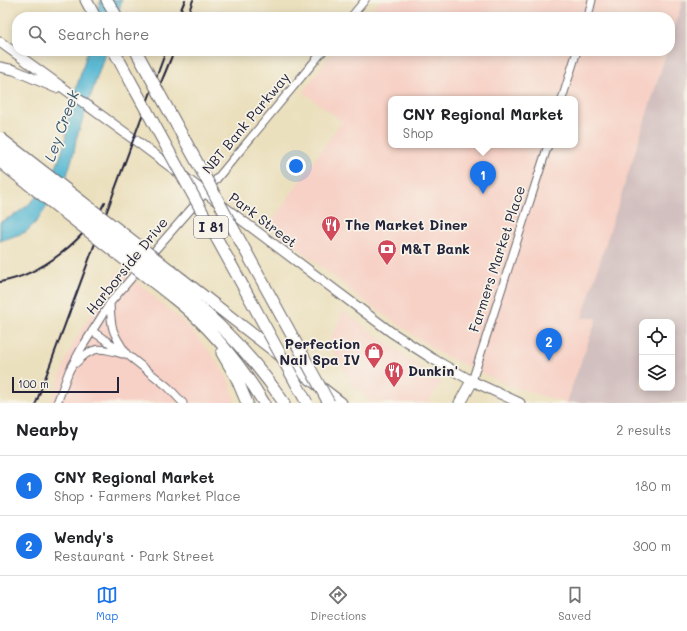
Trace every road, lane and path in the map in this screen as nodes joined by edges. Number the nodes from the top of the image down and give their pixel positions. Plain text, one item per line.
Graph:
1 (86, 0) edge
2 (108, 0) edge
3 (366, 0) edge
4 (592, 0) edge
5 (92, 12) edge
6 (114, 12) edge
7 (355, 12) edge
8 (589, 12) edge
9 (0, 42) edge
10 (12, 51) edge
11 (19, 56) edge
12 (117, 56) edge
13 (139, 56) edge
14 (319, 56) edge
15 (575, 56) edge
16 (0, 67) edge
17 (70, 94) junction
18 (563, 96) edge
19 (0, 138) edge
20 (547, 148) edge
21 (0, 150) edge
22 (0, 162) edge
23 (205, 193) junction
24 (177, 288) junction
25 (110, 304) junction
26 (203, 324) junction
27 (92, 331) junction
28 (129, 356) junction
29 (69, 371) junction
30 (316, 379) junction
31 (472, 381) junction
32 (57, 403) edge
33 (183, 403) edge
34 (247, 403) edge
35 (264, 403) edge
36 (284, 403) edge
37 (307, 403) edge
38 (329, 403) edge
39 (334, 403) edge
40 (341, 403) edge
41 (460, 403) edge
42 (520, 403) edge

1 - 5 highway
2 - 6 highway
3 - 7 street
4 - 8 street
9 - 10 main road, Park Street
11 - 17 main road, Park Street
12 - 37 highway, I 81, bridge
13 - 30 highway, I 81, bridge
14 - 23 street, NBT Bank Parkway
15 - 18 street
16 - 17 main road
17 - 23 main road, Park Street
19 - 24 highway, bridge
20 - 31 street, Farmers Market Place
21 - 24 highway, bridge
22 - 24 highway, bridge
23 - 25 street, Harborside Drive
23 - 31 main road, Park Street
24 - 26 highway
24 - 36 highway
24 - 40 highway
25 - 27 street, Harborside Drive
25 - 28 street
26 - 34 highway
26 - 35 highway
27 - 28 street
27 - 29 street, Harborside Drive
28 - 29 street
28 - 33 street
29 - 32 street, Harborside Drive
30 - 38 highway, I 81, bridge
30 - 39 highway, bridge
31 - 41 highway
31 - 42 main road, Park Street

